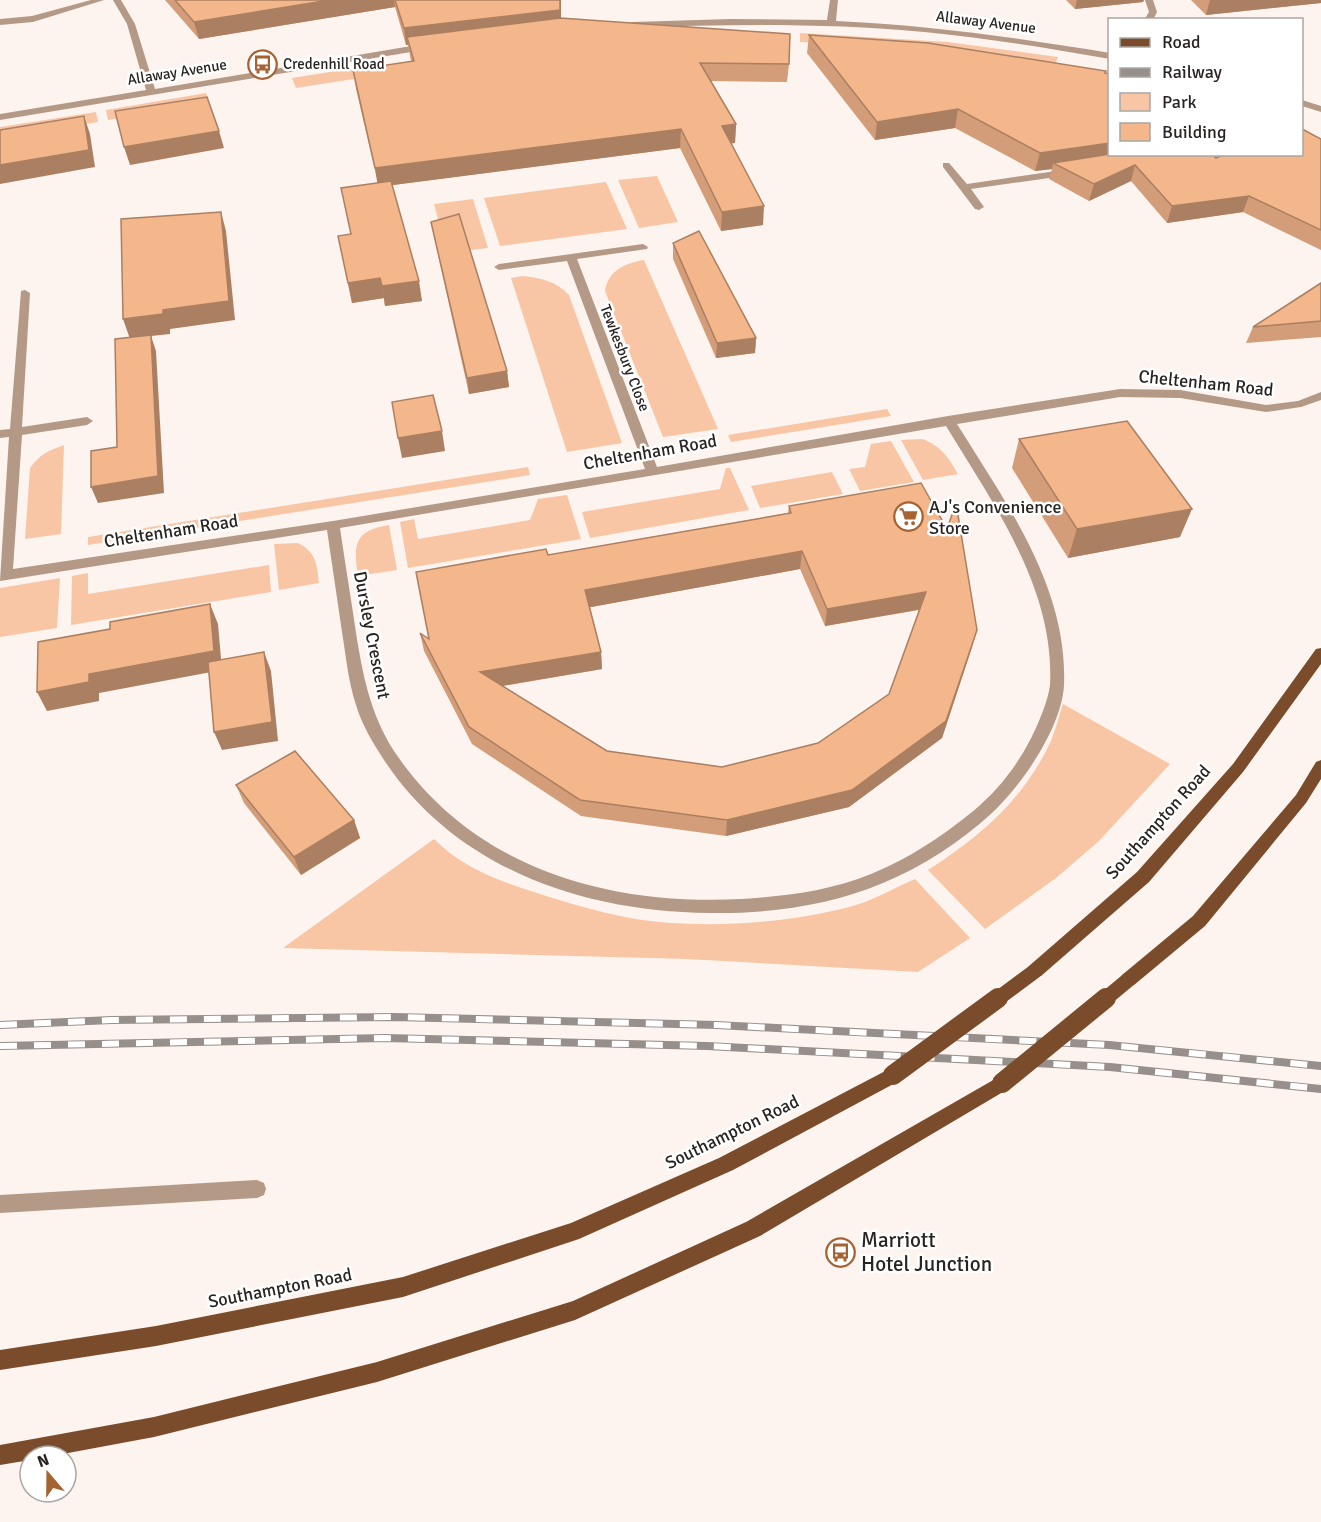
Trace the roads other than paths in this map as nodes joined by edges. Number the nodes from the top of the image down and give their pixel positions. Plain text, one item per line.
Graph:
1 (100, 0) edge
2 (117, 0) edge
3 (834, 0) edge
4 (1149, 0) edge
5 (1149, 18) edge
6 (0, 22) edge
7 (831, 23) junction
8 (620, 26) edge
9 (442, 45) edge
10 (1108, 57) edge
11 (151, 92) junction
12 (1303, 103) edge
13 (1321, 109) edge
14 (0, 117) edge
15 (946, 165) dead end
16 (1082, 170) edge
17 (964, 187) junction
18 (979, 207) dead end
19 (643, 247) dead end
20 (571, 257) junction
21 (499, 267) dead end
22 (25, 293) dead end
23 (1321, 396) edge
24 (948, 420) junction
25 (87, 421) dead end
26 (15, 432) junction
27 (0, 434) edge
28 (652, 470) junction
29 (333, 525) junction
30 (3, 575) edge
31 (1321, 653) edge
32 (1321, 766) edge
33 (256, 1188) dead end
34 (0, 1204) edge
35 (0, 1360) edge
36 (0, 1455) edge

1 - 6 street
2 - 11 street
3 - 7 street
4 - 5 street
7 - 8 street, Allaway Avenue
7 - 10 street, Allaway Avenue
9 - 11 street, Allaway Avenue
11 - 14 street, Allaway Avenue
12 - 13 street
15 - 17 street
16 - 17 street
17 - 18 street
19 - 20 street
20 - 21 street
20 - 28 street, Tewkesbury Close
22 - 26 street
23 - 24 street, Cheltenham Road
24 - 28 street, Cheltenham Road
24 - 29 street, Dursley Crescent
25 - 26 street
26 - 27 street
26 - 30 street
28 - 29 street, Cheltenham Road
29 - 30 street, Cheltenham Road
31 - 35 main road, Southampton Road, bridge
32 - 36 main road, bridge
33 - 34 street

